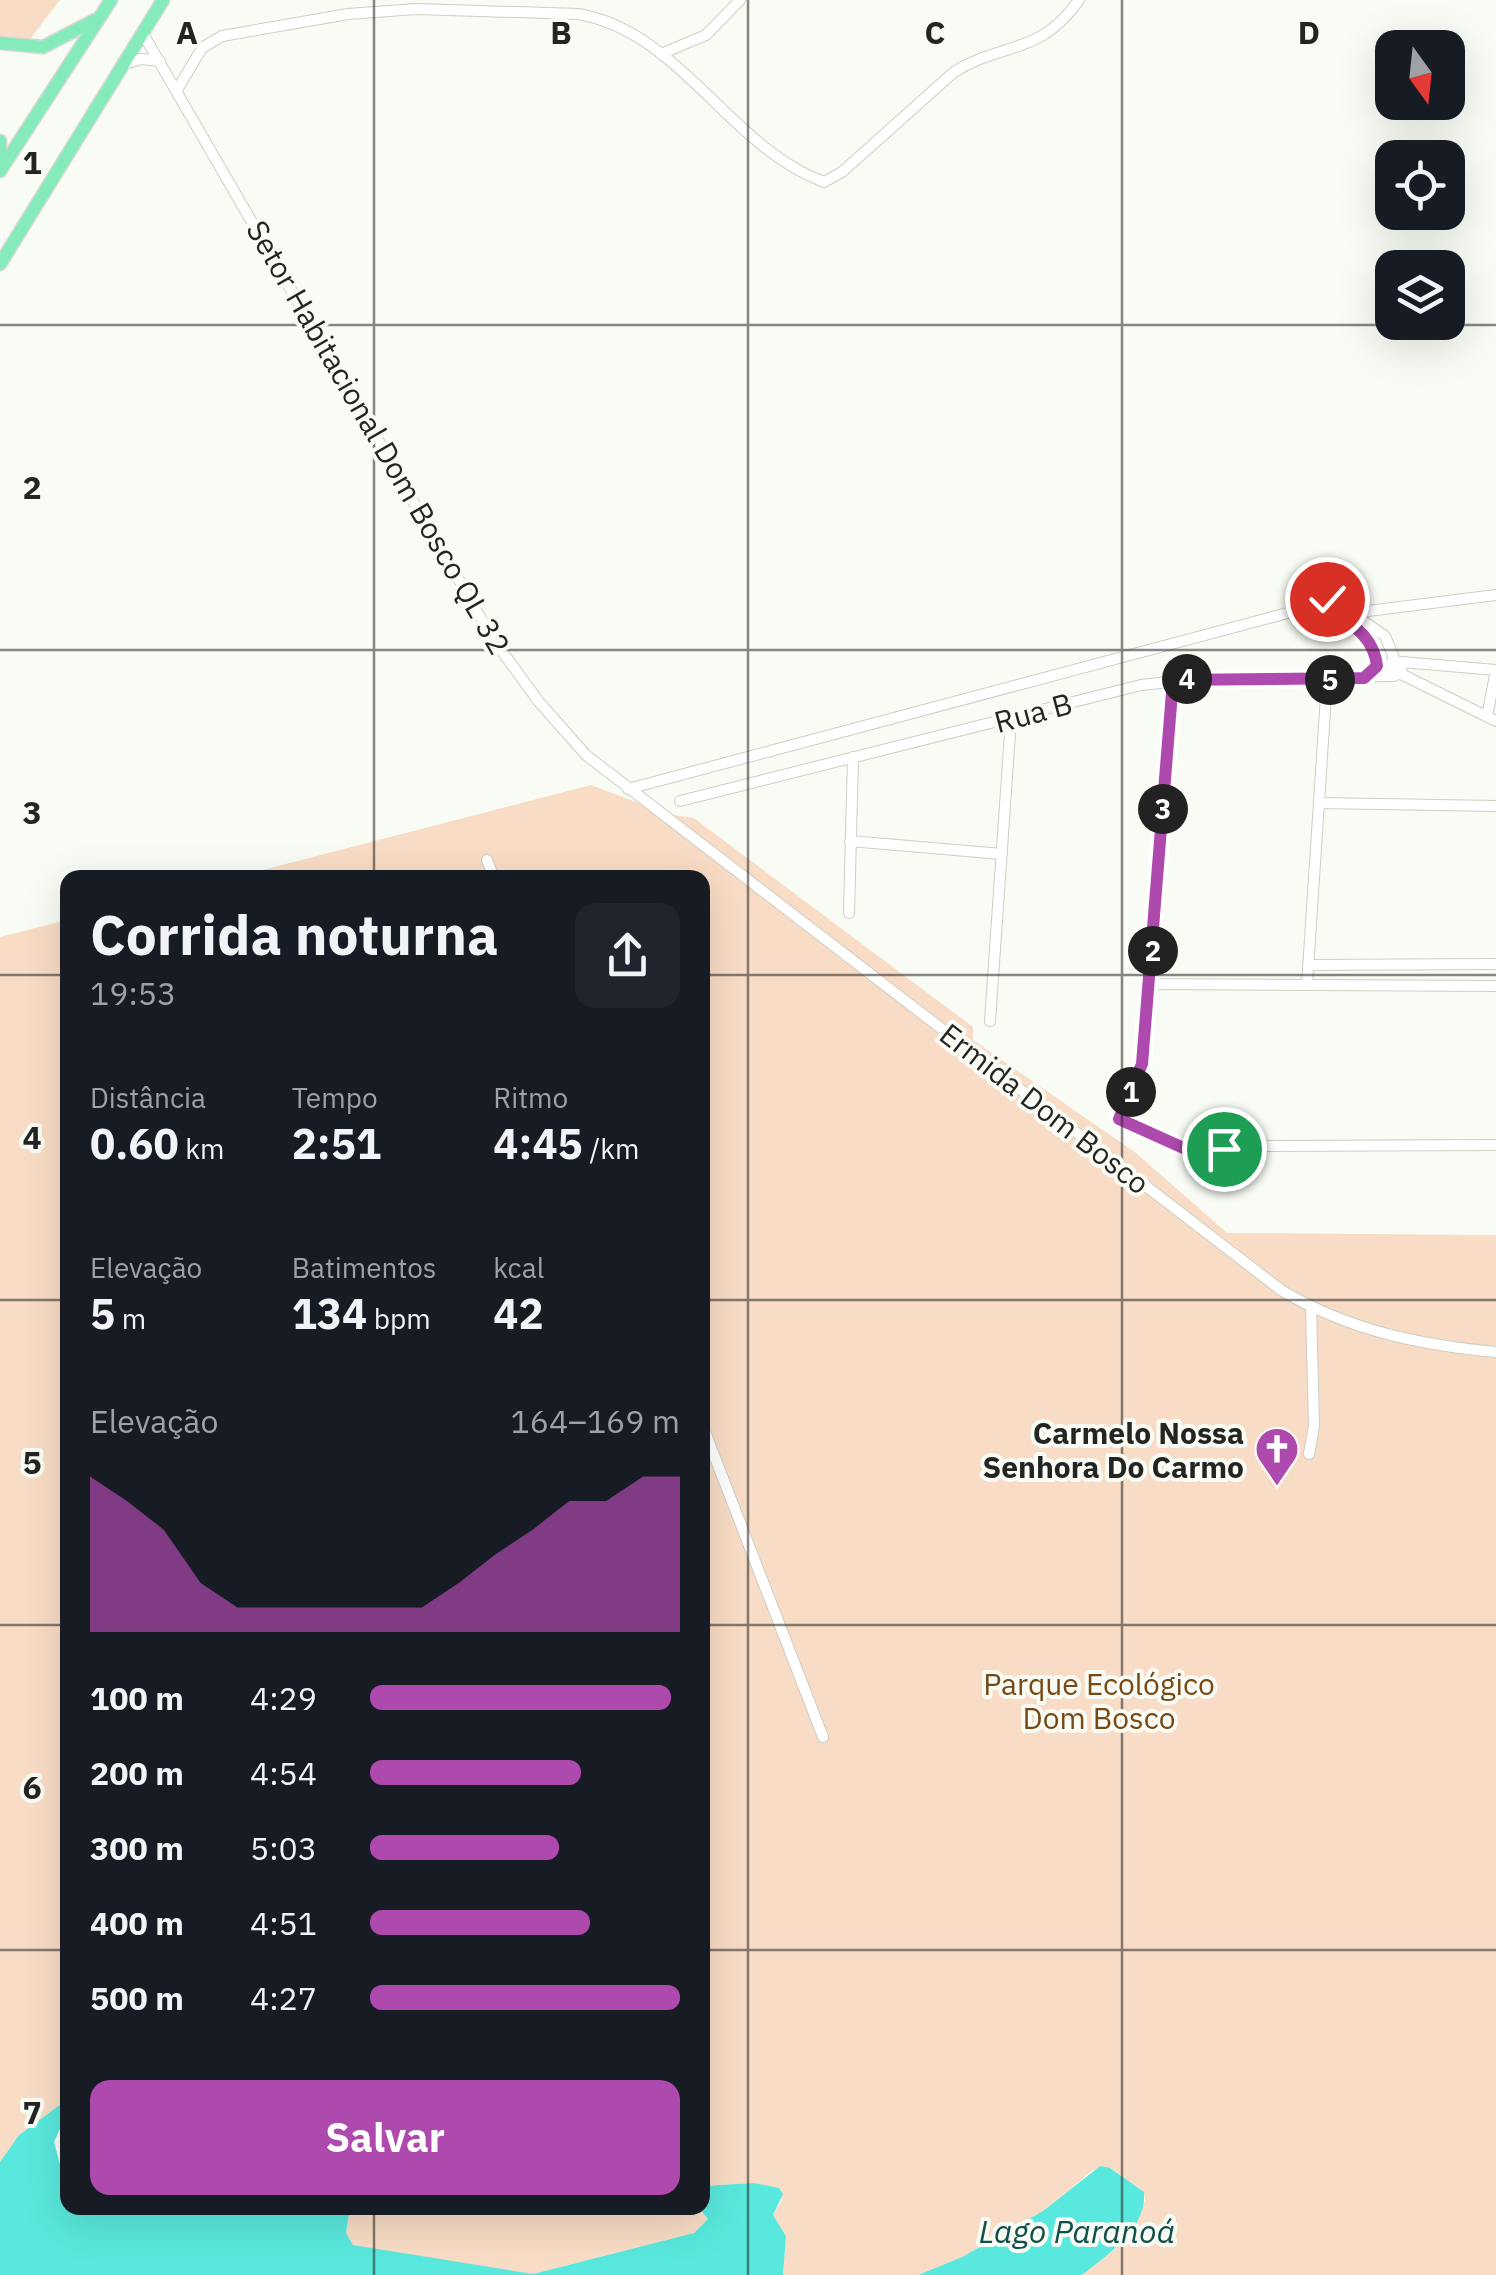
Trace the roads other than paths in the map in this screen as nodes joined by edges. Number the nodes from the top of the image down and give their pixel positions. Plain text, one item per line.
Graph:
1 (110, 0) edge
2 (163, 0) edge
3 (740, 0) edge
4 (1080, 0) edge
5 (101, 15) junction
6 (142, 32) junction
7 (0, 43) edge
8 (661, 54) junction
9 (160, 61) junction
10 (121, 66) junction
11 (177, 90) junction
12 (0, 141) edge
13 (0, 170) edge
14 (2, 258) edge
15 (1496, 595) edge
16 (1325, 604) junction
17 (1342, 607) junction
18 (1377, 662) junction
19 (1396, 667) junction
20 (1496, 670) edge
21 (1364, 678) junction
22 (1173, 680) junction
23 (1327, 680) junction
24 (1011, 718) junction
25 (1491, 719) edge
26 (853, 758) junction
27 (628, 789) junction
28 (680, 801) dead end
29 (1320, 803) junction
30 (1496, 806) edge
31 (850, 841) junction
32 (1002, 854) junction
33 (487, 860) dead end
34 (491, 870) edge
35 (849, 913) dead end
36 (1496, 964) edge
37 (1308, 965) junction
38 (1150, 984) junction
39 (1307, 985) junction
40 (1496, 986) edge
41 (990, 1021) dead end
42 (1496, 1145) edge
43 (1310, 1307) junction
44 (1496, 1352) edge
45 (710, 1445) edge
46 (1309, 1454) dead end
47 (823, 1736) dead end

1 - 5 main road
2 - 6 main road
3 - 8 street
4 - 8 street
5 - 7 main road
5 - 13 main road
6 - 9 street, Setor Habitacional Dom Bosco QL 32
6 - 10 main road
8 - 11 street
9 - 10 street
9 - 11 street, Setor Habitacional Dom Bosco QL 32
10 - 14 main road
11 - 27 street, Setor Habitacional Dom Bosco QL 32
12 - 13 main road
15 - 17 street
16 - 17 street
16 - 17 street
16 - 27 street
17 - 18 street
17 - 19 street
18 - 19 street
18 - 19 street
18 - 21 street
19 - 20 street
19 - 21 street, Rua B
19 - 25 street
20 - 25 street
21 - 23 street, Rua B
22 - 23 street, Rua B
22 - 24 street, Rua B
22 - 38 street
23 - 29 street
24 - 26 street, Rua B
24 - 32 street
26 - 28 street, Rua B
26 - 31 street
27 - 43 street, Ermida Dom Bosco
29 - 30 street
29 - 37 street
31 - 32 street
31 - 35 street
32 - 41 street
33 - 34 street
36 - 37 street
37 - 39 street
38 - 39 street
38 - 42 street
39 - 40 street
43 - 44 street, Ermida Dom Bosco
43 - 46 street
45 - 47 street

